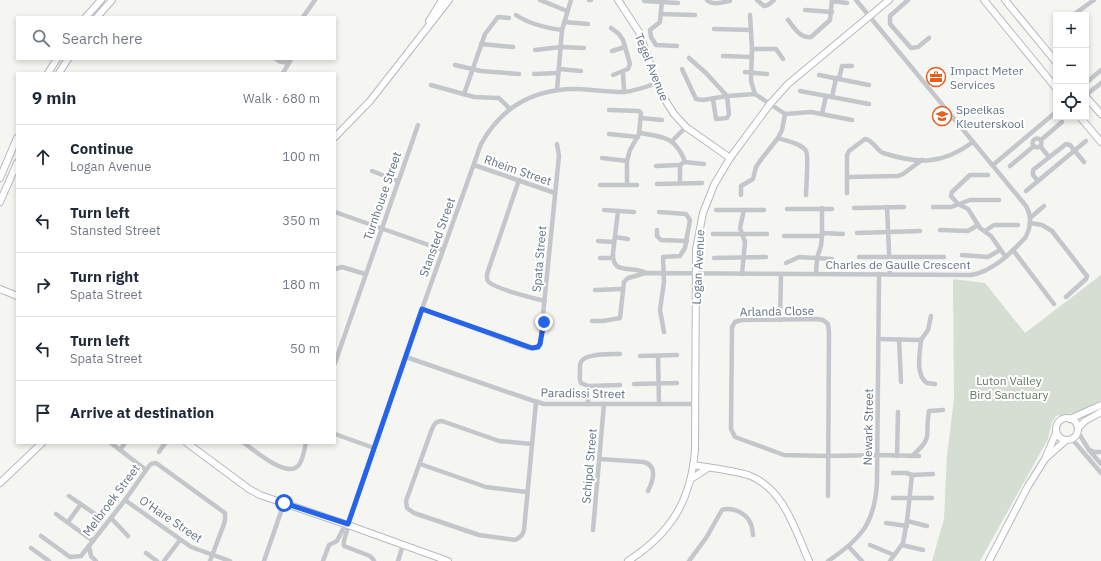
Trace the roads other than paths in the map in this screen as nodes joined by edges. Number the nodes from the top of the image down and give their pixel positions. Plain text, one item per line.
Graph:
1 (101, 0) edge
2 (112, 0) edge
3 (315, 0) edge
4 (442, 0) edge
5 (449, 0) edge
6 (540, 0) edge
7 (571, 0) edge
8 (618, 0) edge
9 (707, 0) edge
10 (756, 0) edge
11 (774, 0) edge
12 (856, 0) edge
13 (889, 0) edge
14 (908, 0) edge
15 (984, 0) edge
16 (1005, 0) edge
17 (1094, 0) edge
18 (644, 1) dead end
19 (662, 1) edge
20 (730, 1) edge
21 (832, 1) edge
22 (678, 3) dead end
23 (846, 3) dead end
24 (805, 10) dead end
25 (567, 11) junction
26 (832, 12) junction
27 (1077, 12) edge
28 (661, 14) junction
29 (516, 15) dead end
30 (696, 15) dead end
31 (750, 15) dead end
32 (87, 16) edge
33 (98, 16) edge
34 (304, 16) edge
35 (870, 16) junction
36 (509, 18) dead end
37 (788, 20) dead end
38 (564, 22) junction
39 (588, 24) dead end
40 (611, 28) dead end
41 (714, 29) dead end
42 (562, 30) junction
43 (751, 30) junction
44 (898, 34) junction
45 (929, 38) dead end
46 (418, 39) junction
47 (890, 41) junction
48 (481, 44) junction
49 (513, 46) dead end
50 (677, 46) dead end
51 (561, 47) junction
52 (625, 47) junction
53 (584, 48) dead end
54 (752, 49) junction
55 (535, 50) dead end
56 (612, 51) dead end
57 (723, 56) dead end
58 (752, 57) junction
59 (689, 58) dead end
60 (1053, 58) edge
61 (783, 59) dead end
62 (56, 60) edge
63 (67, 60) edge
64 (278, 60) edge
65 (291, 60) edge
66 (282, 62) junction
67 (455, 65) dead end
68 (852, 66) dead end
69 (472, 69) junction
70 (682, 69) dead end
71 (1101, 70) edge
72 (559, 71) junction
73 (581, 71) dead end
74 (49, 72) edge
75 (60, 72) edge
76 (282, 72) edge
77 (283, 72) edge
78 (623, 72) junction
79 (745, 72) dead end
80 (752, 73) junction
81 (519, 74) dead end
82 (534, 74) dead end
83 (767, 74) dead end
84 (613, 75) dead end
85 (819, 75) dead end
86 (837, 78) junction
87 (1089, 80) edge
88 (657, 83) junction
89 (1101, 83) edge
90 (1053, 84) edge
91 (431, 85) dead end
92 (869, 85) dead end
93 (557, 90) junction
94 (800, 91) dead end
95 (624, 92) junction
96 (1089, 93) edge
97 (464, 94) junction
98 (755, 94) junction
99 (727, 96) junction
100 (826, 96) junction
101 (832, 97) junction
102 (713, 99) junction
103 (1089, 100) edge
104 (770, 104) junction
105 (869, 104) dead end
106 (510, 110) junction
107 (609, 110) dead end
108 (785, 114) junction
109 (822, 114) junction
110 (1101, 114) edge
111 (1053, 115) edge
112 (641, 118) junction
113 (662, 120) dead end
114 (852, 120) dead end
115 (1083, 120) edge
116 (1062, 122) dead end
117 (418, 125) dead end
118 (686, 127) junction
119 (609, 134) dead end
120 (1030, 134) junction
121 (639, 135) junction
122 (336, 136) edge
123 (778, 138) junction
124 (1034, 139) junction
125 (672, 140) junction
126 (1041, 140) junction
127 (16, 141) edge
128 (1086, 141) dead end
129 (973, 142) junction
130 (1101, 142) edge
131 (558, 144) dead end
132 (1034, 146) junction
133 (1040, 146) junction
134 (1075, 151) junction
135 (1049, 157) junction
136 (602, 158) dead end
137 (730, 158) junction
138 (627, 160) junction
139 (922, 160) junction
140 (684, 162) junction
141 (1084, 162) dead end
142 (704, 164) dead end
143 (16, 165) edge
144 (474, 165) junction
145 (992, 165) junction
146 (656, 166) dead end
147 (680, 166) junction
148 (1010, 166) dead end
149 (372, 171) dead end
150 (988, 175) dead end
151 (848, 177) junction
152 (0, 178) edge
153 (519, 180) junction
154 (398, 181) junction
155 (1038, 181) junction
156 (680, 183) junction
157 (702, 183) dead end
158 (627, 184) junction
159 (657, 184) dead end
160 (600, 185) dead end
161 (637, 185) dead end
162 (1026, 191) dead end
163 (556, 193) junction
164 (847, 193) dead end
165 (741, 195) dead end
166 (806, 195) dead end
167 (999, 200) dead end
168 (0, 202) edge
169 (958, 204) junction
170 (1044, 206) dead end
171 (887, 207) junction
172 (904, 207) dead end
173 (933, 207) dead end
174 (822, 208) junction
175 (854, 208) dead end
176 (787, 209) dead end
177 (832, 209) dead end
178 (604, 210) dead end
179 (716, 210) dead end
180 (744, 210) junction
181 (764, 210) dead end
182 (618, 211) junction
183 (336, 212) edge
184 (634, 212) dead end
185 (659, 212) dead end
186 (1030, 221) junction
187 (978, 225) junction
188 (1018, 225) dead end
189 (382, 228) junction
190 (657, 230) dead end
191 (940, 230) dead end
192 (920, 231) dead end
193 (986, 231) junction
194 (889, 232) junction
195 (857, 233) dead end
196 (713, 234) dead end
197 (742, 234) junction
198 (767, 234) dead end
199 (843, 234) dead end
200 (822, 235) junction
201 (784, 236) dead end
202 (628, 239) dead end
203 (614, 240) junction
204 (598, 241) dead end
205 (687, 241) junction
206 (443, 250) junction
207 (1000, 250) junction
208 (1012, 250) junction
209 (962, 255) dead end
210 (1005, 256) junction
211 (743, 257) junction
212 (766, 257) dead end
213 (859, 257) dead end
214 (890, 257) junction
215 (944, 257) dead end
216 (600, 258) dead end
217 (613, 258) junction
218 (714, 258) dead end
219 (817, 258) junction
220 (832, 259) dead end
221 (786, 264) dead end
222 (336, 269) edge
223 (646, 273) junction
224 (365, 274) junction
225 (663, 274) junction
226 (696, 274) junction
227 (742, 274) junction
228 (781, 274) junction
229 (816, 274) junction
230 (879, 274) junction
231 (890, 274) junction
232 (0, 287) edge
233 (622, 289) junction
234 (594, 290) dead end
235 (16, 296) edge
236 (1066, 297) dead end
237 (545, 301) junction
238 (1054, 304) dead end
239 (422, 309) junction
240 (931, 316) dead end
241 (620, 318) junction
242 (780, 320) junction
243 (592, 321) dead end
244 (620, 325) dead end
245 (664, 332) dead end
246 (879, 339) junction
247 (899, 339) junction
248 (921, 340) junction
249 (620, 354) dead end
250 (678, 355) dead end
251 (640, 356) dead end
252 (658, 356) junction
253 (406, 357) junction
254 (336, 360) edge
255 (900, 382) dead end
256 (677, 383) dead end
257 (634, 384) dead end
258 (658, 384) junction
259 (935, 384) dead end
260 (620, 385) dead end
261 (588, 386) junction
262 (536, 402) junction
263 (588, 404) junction
264 (604, 404) junction
265 (659, 404) junction
266 (695, 404) junction
267 (1101, 405) edge
268 (943, 410) dead end
269 (898, 412) dead end
270 (1101, 412) edge
271 (1070, 419) junction
272 (1078, 430) junction
273 (1056, 433) junction
274 (336, 434) edge
275 (1069, 440) junction
276 (37, 444) edge
277 (41, 444) edge
278 (112, 444) edge
279 (124, 444) edge
280 (165, 444) edge
281 (188, 444) edge
282 (245, 444) edge
283 (306, 444) edge
284 (532, 444) junction
285 (374, 448) junction
286 (120, 450) junction
287 (1089, 450) junction
288 (159, 452) dead end
289 (1101, 452) edge
290 (878, 455) junction
291 (828, 456) junction
292 (897, 456) junction
293 (912, 456) junction
294 (918, 456) dead end
295 (600, 459) junction
296 (1045, 459) junction
297 (420, 464) junction
298 (1101, 464) edge
299 (694, 465) junction
300 (148, 468) junction
301 (708, 468) junction
302 (892, 473) dead end
303 (1101, 473) edge
304 (933, 474) dead end
305 (912, 475) junction
306 (0, 477) edge
307 (690, 479) junction
308 (0, 483) edge
309 (648, 491) dead end
310 (527, 492) junction
311 (69, 496) dead end
312 (828, 496) dead end
313 (892, 498) dead end
314 (910, 498) junction
315 (932, 498) dead end
316 (125, 500) junction
317 (284, 503) junction
318 (81, 504) junction
319 (56, 514) dead end
320 (95, 514) dead end
321 (111, 518) junction
322 (68, 522) junction
323 (886, 523) dead end
324 (907, 523) junction
325 (348, 524) junction
326 (927, 526) dead end
327 (594, 530) dead end
328 (753, 535) dead end
329 (41, 536) dead end
330 (128, 536) dead end
331 (180, 540) junction
332 (93, 541) junction
333 (403, 545) junction
334 (870, 545) dead end
335 (902, 545) junction
336 (89, 546) junction
337 (849, 547) junction
338 (31, 548) dead end
339 (923, 550) dead end
340 (146, 554) dead end
341 (212, 555) junction
342 (894, 555) junction
343 (68, 559) edge
344 (49, 561) edge
345 (96, 561) edge
346 (157, 561) edge
347 (164, 561) edge
348 (210, 561) edge
349 (230, 561) edge
350 (264, 561) edge
351 (323, 561) edge
352 (374, 561) edge
353 (398, 561) edge
354 (448, 561) edge
355 (628, 561) edge
356 (689, 561) edge
357 (809, 561) edge
358 (828, 561) edge
359 (862, 561) edge
360 (890, 561) edge
361 (989, 561) edge

1 - 32 street
2 - 33 street
3 - 34 street
4 - 46 street
5 - 46 street
6 - 25 street
7 - 25 street
8 - 88 street, Tegel Avenue
9 - 20 street
10 - 11 street
12 - 35 street
13 - 35 street, Logan Avenue
14 - 44 street
15 - 90 street
16 - 60 street
17 - 27 street
18 - 19 street
19 - 22 street
19 - 28 street
21 - 23 street
21 - 26 street
24 - 26 street
25 - 38 street
26 - 37 street
28 - 30 street
28 - 50 street
29 - 42 street
31 - 43 street
35 - 47 street
35 - 104 street, Logan Avenue
36 - 48 street
38 - 39 street
38 - 42 street
40 - 52 street
41 - 43 street
42 - 51 street
43 - 54 street
44 - 45 street
44 - 47 street
46 - 122 street
47 - 129 street
48 - 49 street
48 - 69 street
51 - 53 street
51 - 55 street
51 - 72 street
52 - 56 street
52 - 78 street
54 - 58 street
54 - 61 street
57 - 58 street
58 - 80 street
59 - 99 street
62 - 74 street
63 - 75 street
64 - 66 street
65 - 66 street
65 - 77 street
66 - 76 street
67 - 69 street
68 - 86 street
69 - 81 street
69 - 97 street
70 - 102 street
71 - 87 street
72 - 73 street
72 - 82 street
72 - 93 street
78 - 84 street
78 - 95 street
79 - 80 street
80 - 83 street
80 - 98 street
85 - 86 street
86 - 92 street
86 - 101 street
88 - 95 street, Stansted Street
88 - 118 street, Tegel Avenue
89 - 96 street
91 - 97 street
93 - 95 street, Stansted Street
93 - 106 street, Stansted Street
94 - 100 street
97 - 106 street
98 - 99 street
98 - 104 street
99 - 102 street
99 - 102 street
100 - 101 street
100 - 109 street
101 - 105 street
103 - 110 street
104 - 108 street
104 - 137 street, Logan Avenue
106 - 144 street, Stansted Street
107 - 112 street
108 - 109 street
108 - 123 street
109 - 114 street
111 - 120 street
112 - 113 street
112 - 121 street
115 - 130 street
116 - 126 street
117 - 154 street, Turnhouse Street
118 - 125 street
118 - 137 street, Tegel Avenue
119 - 121 street
120 - 124 street
120 - 145 street
121 - 125 street
121 - 138 street
123 - 165 street
123 - 166 street
124 - 126 street
124 - 132 street
125 - 140 street
126 - 133 street
127 - 152 street
128 - 134 street
129 - 139 street
129 - 145 street
131 - 163 street, Spata Street
132 - 133 street
132 - 148 street
133 - 135 street
134 - 135 street
134 - 141 street
134 - 155 street
135 - 155 street
136 - 138 street
137 - 226 street, Logan Avenue
138 - 158 street
139 - 151 street
139 - 151 street
140 - 142 street
140 - 147 street
143 - 168 street
144 - 153 street, Rheim Street
144 - 206 street, Stansted Street
145 - 186 street
146 - 147 street
147 - 156 street
149 - 154 street
150 - 169 street
151 - 164 street
153 - 163 street, Rheim Street
153 - 237 street
154 - 189 street, Turnhouse Street
155 - 162 street
156 - 157 street
156 - 159 street
158 - 160 street
158 - 161 street
163 - 237 street, Spata Street
167 - 169 street
169 - 173 street
169 - 187 street
170 - 186 street
171 - 172 street
171 - 175 street
171 - 194 street
174 - 176 street
174 - 177 street
174 - 200 street
178 - 182 street
179 - 180 street
180 - 181 street
180 - 197 street
182 - 184 street
182 - 203 street
183 - 189 street
185 - 205 street
186 - 208 street, Charles de Gaulle Crescent
186 - 236 street
187 - 191 street
187 - 193 street
188 - 193 street
189 - 206 street
189 - 224 street, Turnhouse Street
190 - 205 street
192 - 194 street
193 - 207 street
194 - 195 street
194 - 214 street
196 - 197 street
197 - 198 street
197 - 211 street
199 - 200 street
200 - 201 street
200 - 219 street
202 - 203 street
203 - 204 street
203 - 217 street
205 - 225 street
206 - 239 street, Stansted Street
207 - 209 street
207 - 210 street
208 - 210 street, Charles de Gaulle Crescent
208 - 238 street
210 - 231 street, Charles de Gaulle Crescent
211 - 212 street
211 - 218 street
211 - 227 street
213 - 214 street
214 - 215 street
214 - 231 street
216 - 217 street
217 - 223 street
219 - 220 street
219 - 221 street
219 - 229 street
222 - 224 street
223 - 225 street, Charles de Gaulle Crescent
223 - 233 street
224 - 254 street, Turnhouse Street
225 - 226 street, Charles de Gaulle Crescent
225 - 245 street
226 - 227 street, Charles de Gaulle Crescent
226 - 266 street, Logan Avenue
227 - 228 street, Charles de Gaulle Crescent
228 - 229 street, Charles de Gaulle Crescent
228 - 242 street
229 - 230 street, Charles de Gaulle Crescent
230 - 231 street, Charles de Gaulle Crescent
230 - 246 street, Newark Street
232 - 235 street
233 - 234 street
233 - 241 street
237 - 239 street, Spata Street
239 - 253 street, Stansted Street
240 - 248 street
241 - 243 street
241 - 244 street
242 - 291 street, Arlanda Close
242 - 291 street, Arlanda Close
246 - 247 street
246 - 290 street, Newark Street
247 - 248 street
247 - 255 street
248 - 259 street
249 - 261 street
250 - 252 street
251 - 252 street
252 - 258 street
253 - 262 street, Paradissi Street
253 - 285 street, Stansted Street
256 - 258 street
257 - 258 street
258 - 265 street
260 - 261 street
261 - 263 street
262 - 263 street, Paradissi Street
262 - 284 street
263 - 264 street, Paradissi Street
264 - 265 street, Paradissi Street
264 - 295 street, Schipol Street
265 - 266 street, Paradissi Street
266 - 299 street, Logan Avenue
267 - 271 street
268 - 293 street
269 - 292 street
270 - 272 street
271 - 272 street
271 - 273 street
272 - 275 street
272 - 287 street
273 - 275 street
273 - 296 street
274 - 285 street
275 - 296 street
275 - 303 street
276 - 306 street
277 - 308 street
278 - 286 street
279 - 286 street
280 - 288 street
281 - 317 street
282 - 283 street
284 - 297 street
284 - 310 street
285 - 325 street, Stansted Street
286 - 300 street
287 - 289 street
287 - 298 street
290 - 291 street, Arlanda Close
290 - 292 street, Arlanda Close
290 - 337 street, Newark Street
291 - 312 street
292 - 293 street, Arlanda Close
293 - 294 street, Arlanda Close
295 - 309 street
295 - 327 street, Schipol Street
296 - 361 street
297 - 310 street
297 - 310 street
299 - 301 street
299 - 307 street, Logan Avenue
300 - 316 street, Melbroek Street
300 - 341 street
301 - 307 street
301 - 357 street
302 - 305 street
304 - 305 street
305 - 314 street
307 - 355 street, Logan Avenue
311 - 318 street
313 - 314 street
314 - 315 street
314 - 324 street
316 - 321 street, Melbroek Street
316 - 331 street, O'Hare Street
317 - 325 street
317 - 350 street
318 - 320 street
318 - 322 street
319 - 322 street
321 - 330 street
321 - 332 street, Melbroek Street
322 - 332 street
323 - 324 street
324 - 326 street
324 - 335 street
325 - 333 street
325 - 351 street
325 - 352 street
328 - 356 street
329 - 343 street
331 - 341 street, O'Hare Street
331 - 347 street
332 - 336 street, Melbroek Street
333 - 353 street
333 - 354 street
334 - 342 street
335 - 339 street
335 - 342 street
336 - 343 street, Melbroek Street
336 - 345 street
337 - 358 street, Newark Street
337 - 359 street
338 - 344 street
340 - 346 street
341 - 348 street
341 - 349 street, O'Hare Street
342 - 360 street

